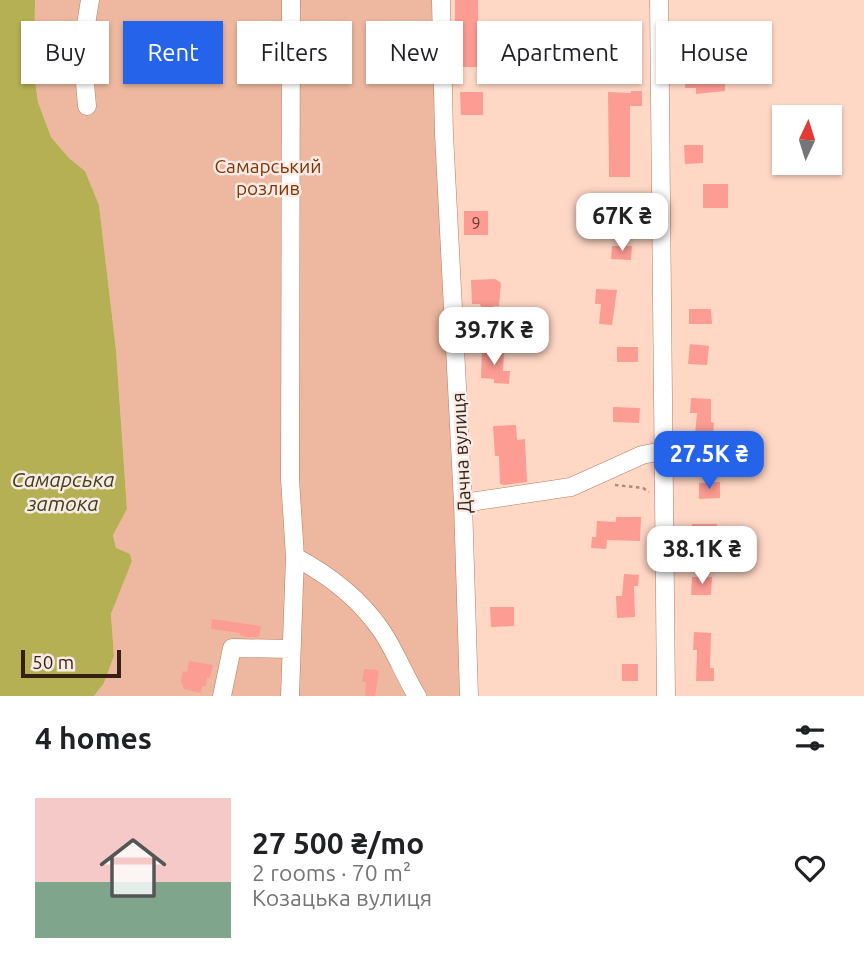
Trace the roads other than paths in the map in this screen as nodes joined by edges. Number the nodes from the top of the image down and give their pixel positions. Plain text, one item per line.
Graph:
1 (90, 0) edge
2 (291, 0) edge
3 (441, 0) edge
4 (659, 0) edge
5 (87, 106) dead end
6 (662, 451) junction
7 (463, 503) junction
8 (295, 557) junction
9 (291, 649) junction
10 (222, 696) edge
11 (290, 696) edge
12 (417, 696) edge
13 (469, 696) edge
14 (666, 696) edge

1 - 5 street
2 - 8 street
3 - 7 street, Дачна вулиця
4 - 6 street
6 - 7 street
6 - 14 street
7 - 13 street, Дачна вулиця
8 - 9 street
8 - 12 street
9 - 10 street
9 - 11 street

